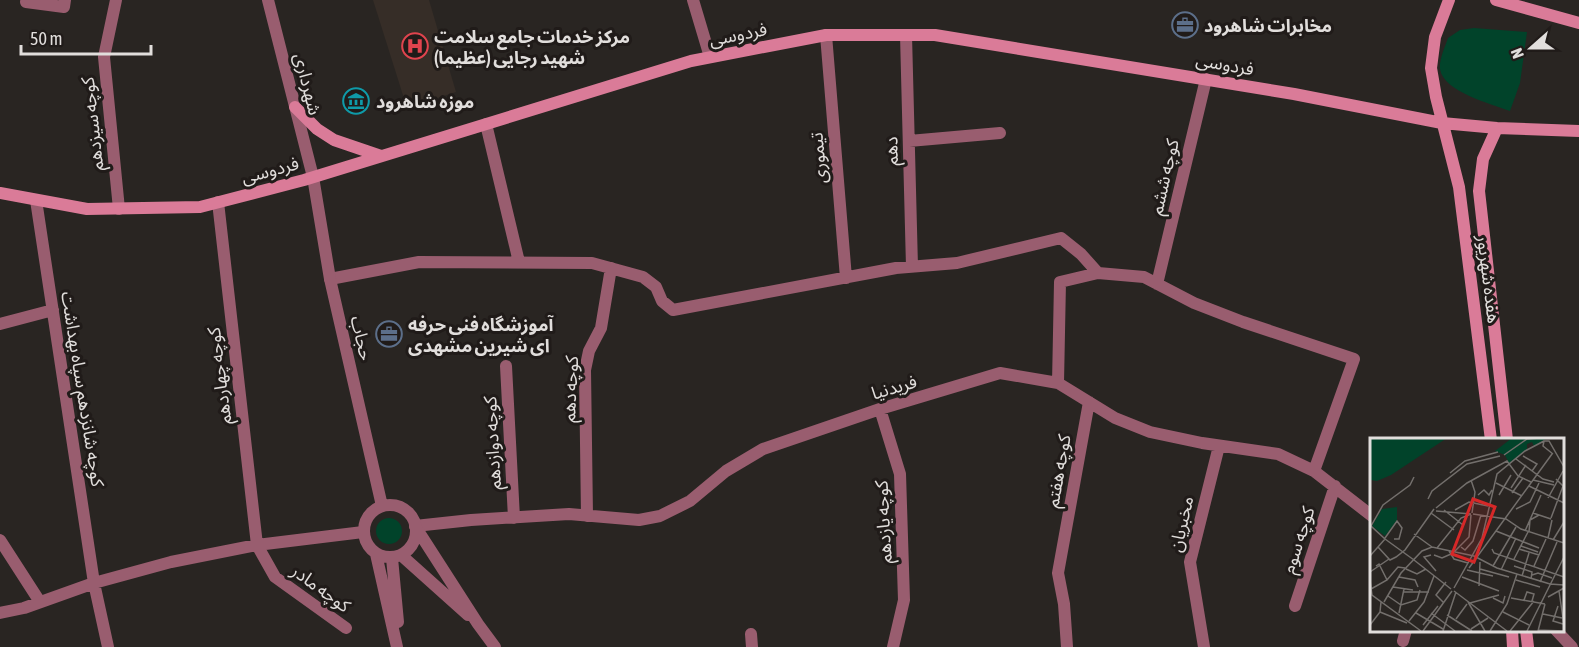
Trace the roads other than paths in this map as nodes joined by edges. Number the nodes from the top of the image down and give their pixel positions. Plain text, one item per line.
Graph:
1 (65, 0) edge
2 (116, 0) edge
3 (268, 0) edge
4 (693, 0) edge
5 (1449, 0) edge
6 (1496, 0) edge
7 (26, 2) dead end
8 (1509, 2) edge
9 (1579, 23) edge
10 (826, 35) junction
11 (906, 35) junction
12 (710, 57) junction
13 (1206, 79) junction
14 (295, 107) junction
15 (1442, 123) junction
16 (486, 124) junction
17 (1497, 128) junction
18 (1579, 131) edge
19 (1000, 133) dead end
20 (909, 141) junction
21 (381, 156) junction
22 (313, 177) junction
23 (0, 193) edge
24 (36, 200) junction
25 (218, 202) junction
26 (119, 209) junction
27 (519, 262) junction
28 (912, 267) junction
29 (611, 268) junction
30 (1098, 273) junction
31 (846, 278) junction
32 (330, 279) junction
33 (1157, 284) junction
34 (53, 310) junction
35 (0, 324) edge
36 (506, 366) dead end
37 (1058, 383) junction
38 (1089, 402) junction
39 (880, 409) junction
40 (1491, 438) edge
41 (1507, 438) edge
42 (1219, 446) junction
43 (1314, 471) junction
44 (1335, 486) junction
45 (382, 506) junction
46 (1370, 514) edge
47 (587, 516) junction
48 (514, 518) junction
49 (415, 526) junction
50 (363, 532) junction
51 (0, 540) edge
52 (258, 545) junction
53 (376, 554) junction
54 (397, 556) junction
55 (94, 583) junction
56 (40, 602) junction
57 (1295, 606) dead end
58 (0, 613) edge
59 (478, 624) junction
60 (346, 628) dead end
61 (1512, 632) edge
62 (1526, 632) edge
63 (1558, 632) edge
64 (108, 647) edge
65 (398, 647) edge
66 (495, 647) edge
67 (892, 647) edge
68 (1067, 647) edge
69 (1204, 647) edge
70 (1513, 647) edge
71 (1528, 647) edge
72 (1572, 647) edge

1 - 7 street
2 - 26 street, کوچه سیزدهم
3 - 14 street, شهرداری
4 - 12 street
5 - 15 main road, هفده شهریور
6 - 8 main road
8 - 9 main road
10 - 11 main road, فردوسی
10 - 12 main road, فردوسی
10 - 31 street, تیموری
11 - 13 main road, فردوسی
11 - 20 street, دهم
12 - 16 main road, فردوسی
13 - 15 main road, فردوسی
13 - 33 street, کوچه ششم
14 - 21 main road
14 - 22 street, شهرداری
15 - 17 main road, فردوسی
15 - 40 main road, هفده شهریور
16 - 21 main road, فردوسی
16 - 27 street
17 - 18 main road, فردوسی
17 - 41 main road, هفده شهریور
19 - 20 street
20 - 28 street, دهم
21 - 22 main road, فردوسی
22 - 25 main road, فردوسی
22 - 32 street, حجاب
23 - 24 main road, فردوسی
24 - 26 main road, فردوسی
24 - 34 street, کوچه شانزدهم سپاه بهداشت
25 - 26 main road, فردوسی
25 - 52 street, کوچه چهاردهم
27 - 29 street
27 - 32 street
28 - 30 street
28 - 31 street
29 - 31 street
29 - 47 street, کوچه دهم
30 - 33 street
30 - 37 street
32 - 45 street, حجاب
33 - 43 street
34 - 35 street
34 - 55 street, کوچه شانزدهم سپاه بهداشت
36 - 48 street, کوچه دوازدهم
37 - 38 street, فریدنیا
37 - 39 street, فریدنیا
38 - 42 street, فریدنیا
38 - 68 street, کوچه هفتم
39 - 47 street, فریدنیا
39 - 67 street, کوچه یازدهم
42 - 43 street, فریدنیا
42 - 69 street, مخبریان
43 - 44 street, فریدنیا
44 - 46 street, فریدنیا
44 - 57 street, کوچه سوم
45 - 49 street
45 - 50 street
47 - 48 street, فریدنیا
48 - 49 street, فریدنیا
49 - 54 street
49 - 59 street
50 - 52 street
50 - 53 street
51 - 56 street
52 - 55 street
52 - 60 street, کوچه مادر
53 - 54 street
53 - 65 street
54 - 59 street
54 - 65 street
55 - 56 street
55 - 64 street, کوچه شانزدهم سپاه بهداشت
56 - 58 street
59 - 66 street
61 - 70 main road
62 - 71 main road
63 - 72 street

